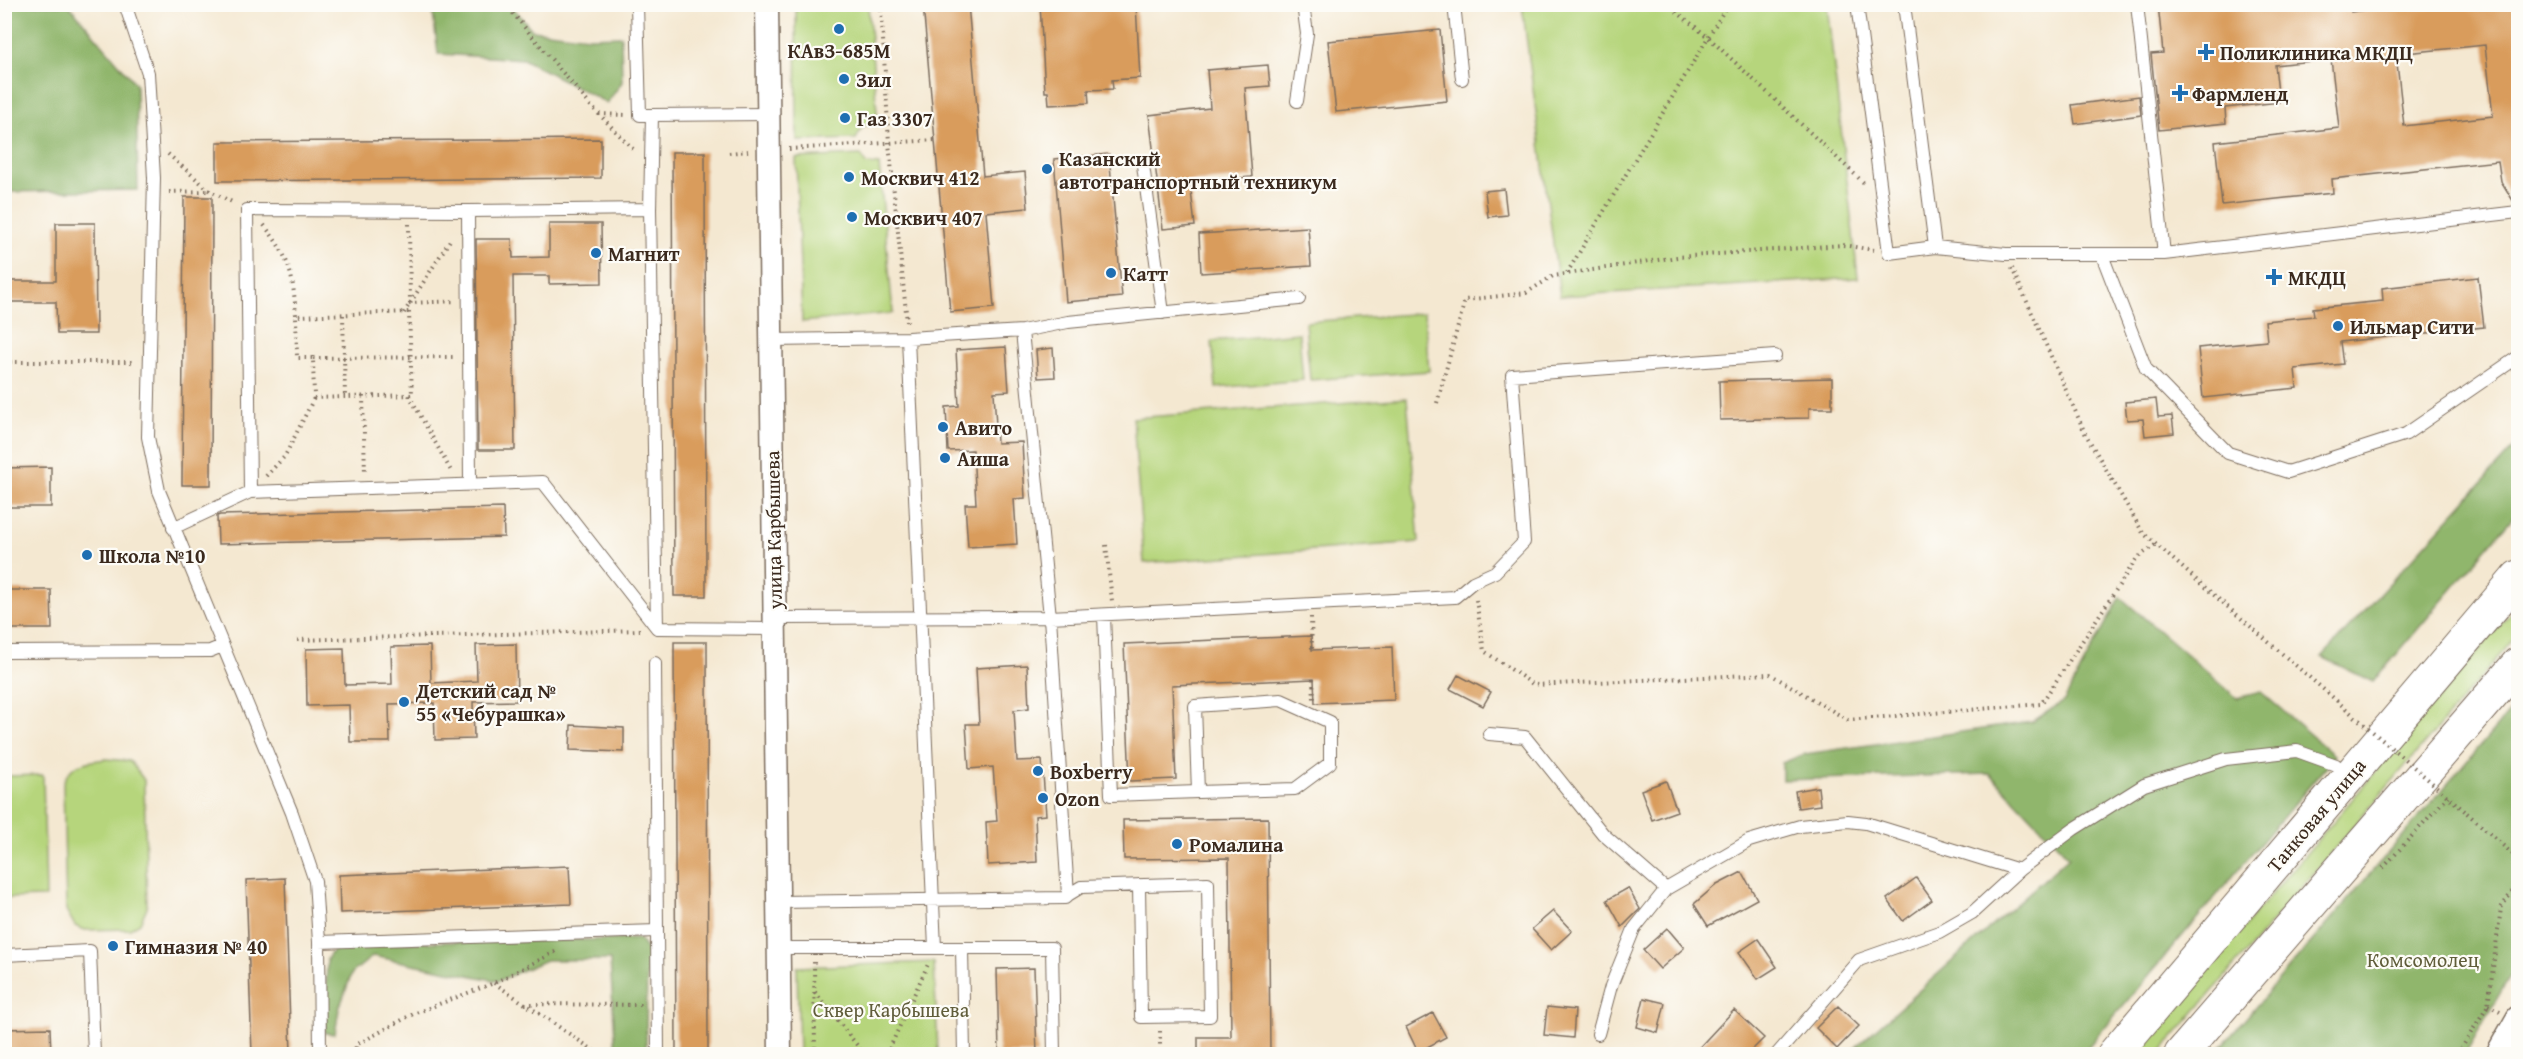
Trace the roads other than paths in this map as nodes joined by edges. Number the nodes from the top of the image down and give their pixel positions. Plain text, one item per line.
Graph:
1 (125, 4) edge
2 (637, 4) edge
3 (767, 4) edge
4 (1304, 4) edge
5 (1454, 4) edge
6 (1857, 4) edge
7 (1904, 4) edge
8 (2137, 4) edge
9 (1462, 79) dead end
10 (1297, 101) dead end
11 (768, 114) junction
12 (646, 115) junction
13 (1143, 165) dead end
14 (650, 209) junction
15 (468, 211) junction
16 (2518, 212) edge
17 (1935, 247) junction
18 (2164, 254) junction
19 (2102, 255) junction
20 (1299, 299) dead end
21 (1163, 313) junction
22 (1022, 331) junction
23 (908, 338) junction
24 (771, 340) junction
25 (1775, 356) dead end
26 (2518, 357) edge
27 (464, 483) junction
28 (250, 492) junction
29 (173, 528) junction
30 (2518, 577) edge
31 (1109, 615) junction
32 (1050, 617) junction
33 (922, 618) junction
34 (774, 624) junction
35 (657, 628) junction
36 (222, 646) junction
37 (4, 652) edge
38 (655, 663) dead end
39 (2518, 664) edge
40 (1489, 734) dead end
41 (2349, 776) junction
42 (1198, 792) junction
43 (2019, 870) junction
44 (1139, 885) junction
45 (1666, 889) junction
46 (1068, 895) junction
47 (934, 901) junction
48 (778, 902) junction
49 (657, 931) junction
50 (319, 942) junction
51 (779, 948) junction
52 (935, 948) junction
53 (962, 948) junction
54 (4, 955) edge
55 (2518, 1017) edge
56 (1598, 1034) dead end
57 (94, 1054) edge
58 (320, 1054) edge
59 (658, 1054) edge
60 (780, 1054) edge
61 (964, 1054) edge
62 (1054, 1054) edge
63 (1777, 1054) edge
64 (2114, 1054) edge
65 (2181, 1054) edge
66 (2497, 1054) edge

1 - 29 lane
2 - 12 lane
3 - 11 street, улица Карбышева
4 - 10 lane
5 - 9 lane
6 - 17 lane
7 - 17 lane
8 - 18 lane
11 - 12 lane
11 - 24 street, улица Карбышева
12 - 14 lane
13 - 21 lane
14 - 15 lane
14 - 35 lane
15 - 27 lane
15 - 28 lane
16 - 18 lane
17 - 19 lane
18 - 19 lane
19 - 26 lane
20 - 21 lane
21 - 22 lane
22 - 23 lane
22 - 32 lane
23 - 24 lane
23 - 33 lane
24 - 34 street, улица Карбышева
25 - 31 lane
27 - 28 lane
27 - 35 lane
28 - 29 lane
29 - 36 lane
30 - 41 main road, Танковая улица
31 - 32 lane
31 - 42 lane
32 - 33 lane
32 - 46 lane
33 - 34 lane
33 - 47 lane
34 - 35 lane
34 - 48 street, улица Карбышева
36 - 37 lane
36 - 50 lane
38 - 49 lane
39 - 65 main road
40 - 45 lane
41 - 43 lane
41 - 64 main road, Танковая улица
42 - 42 lane
43 - 45 lane
43 - 63 lane
44 - 44 lane
44 - 46 lane
45 - 56 lane
46 - 47 lane
47 - 48 lane
47 - 52 lane
48 - 51 street, улица Карбышева
49 - 50 lane
49 - 59 lane
50 - 58 lane
51 - 52 lane
51 - 60 street, улица Карбышева
52 - 53 lane
53 - 61 lane
53 - 62 lane
54 - 57 lane
55 - 66 street

